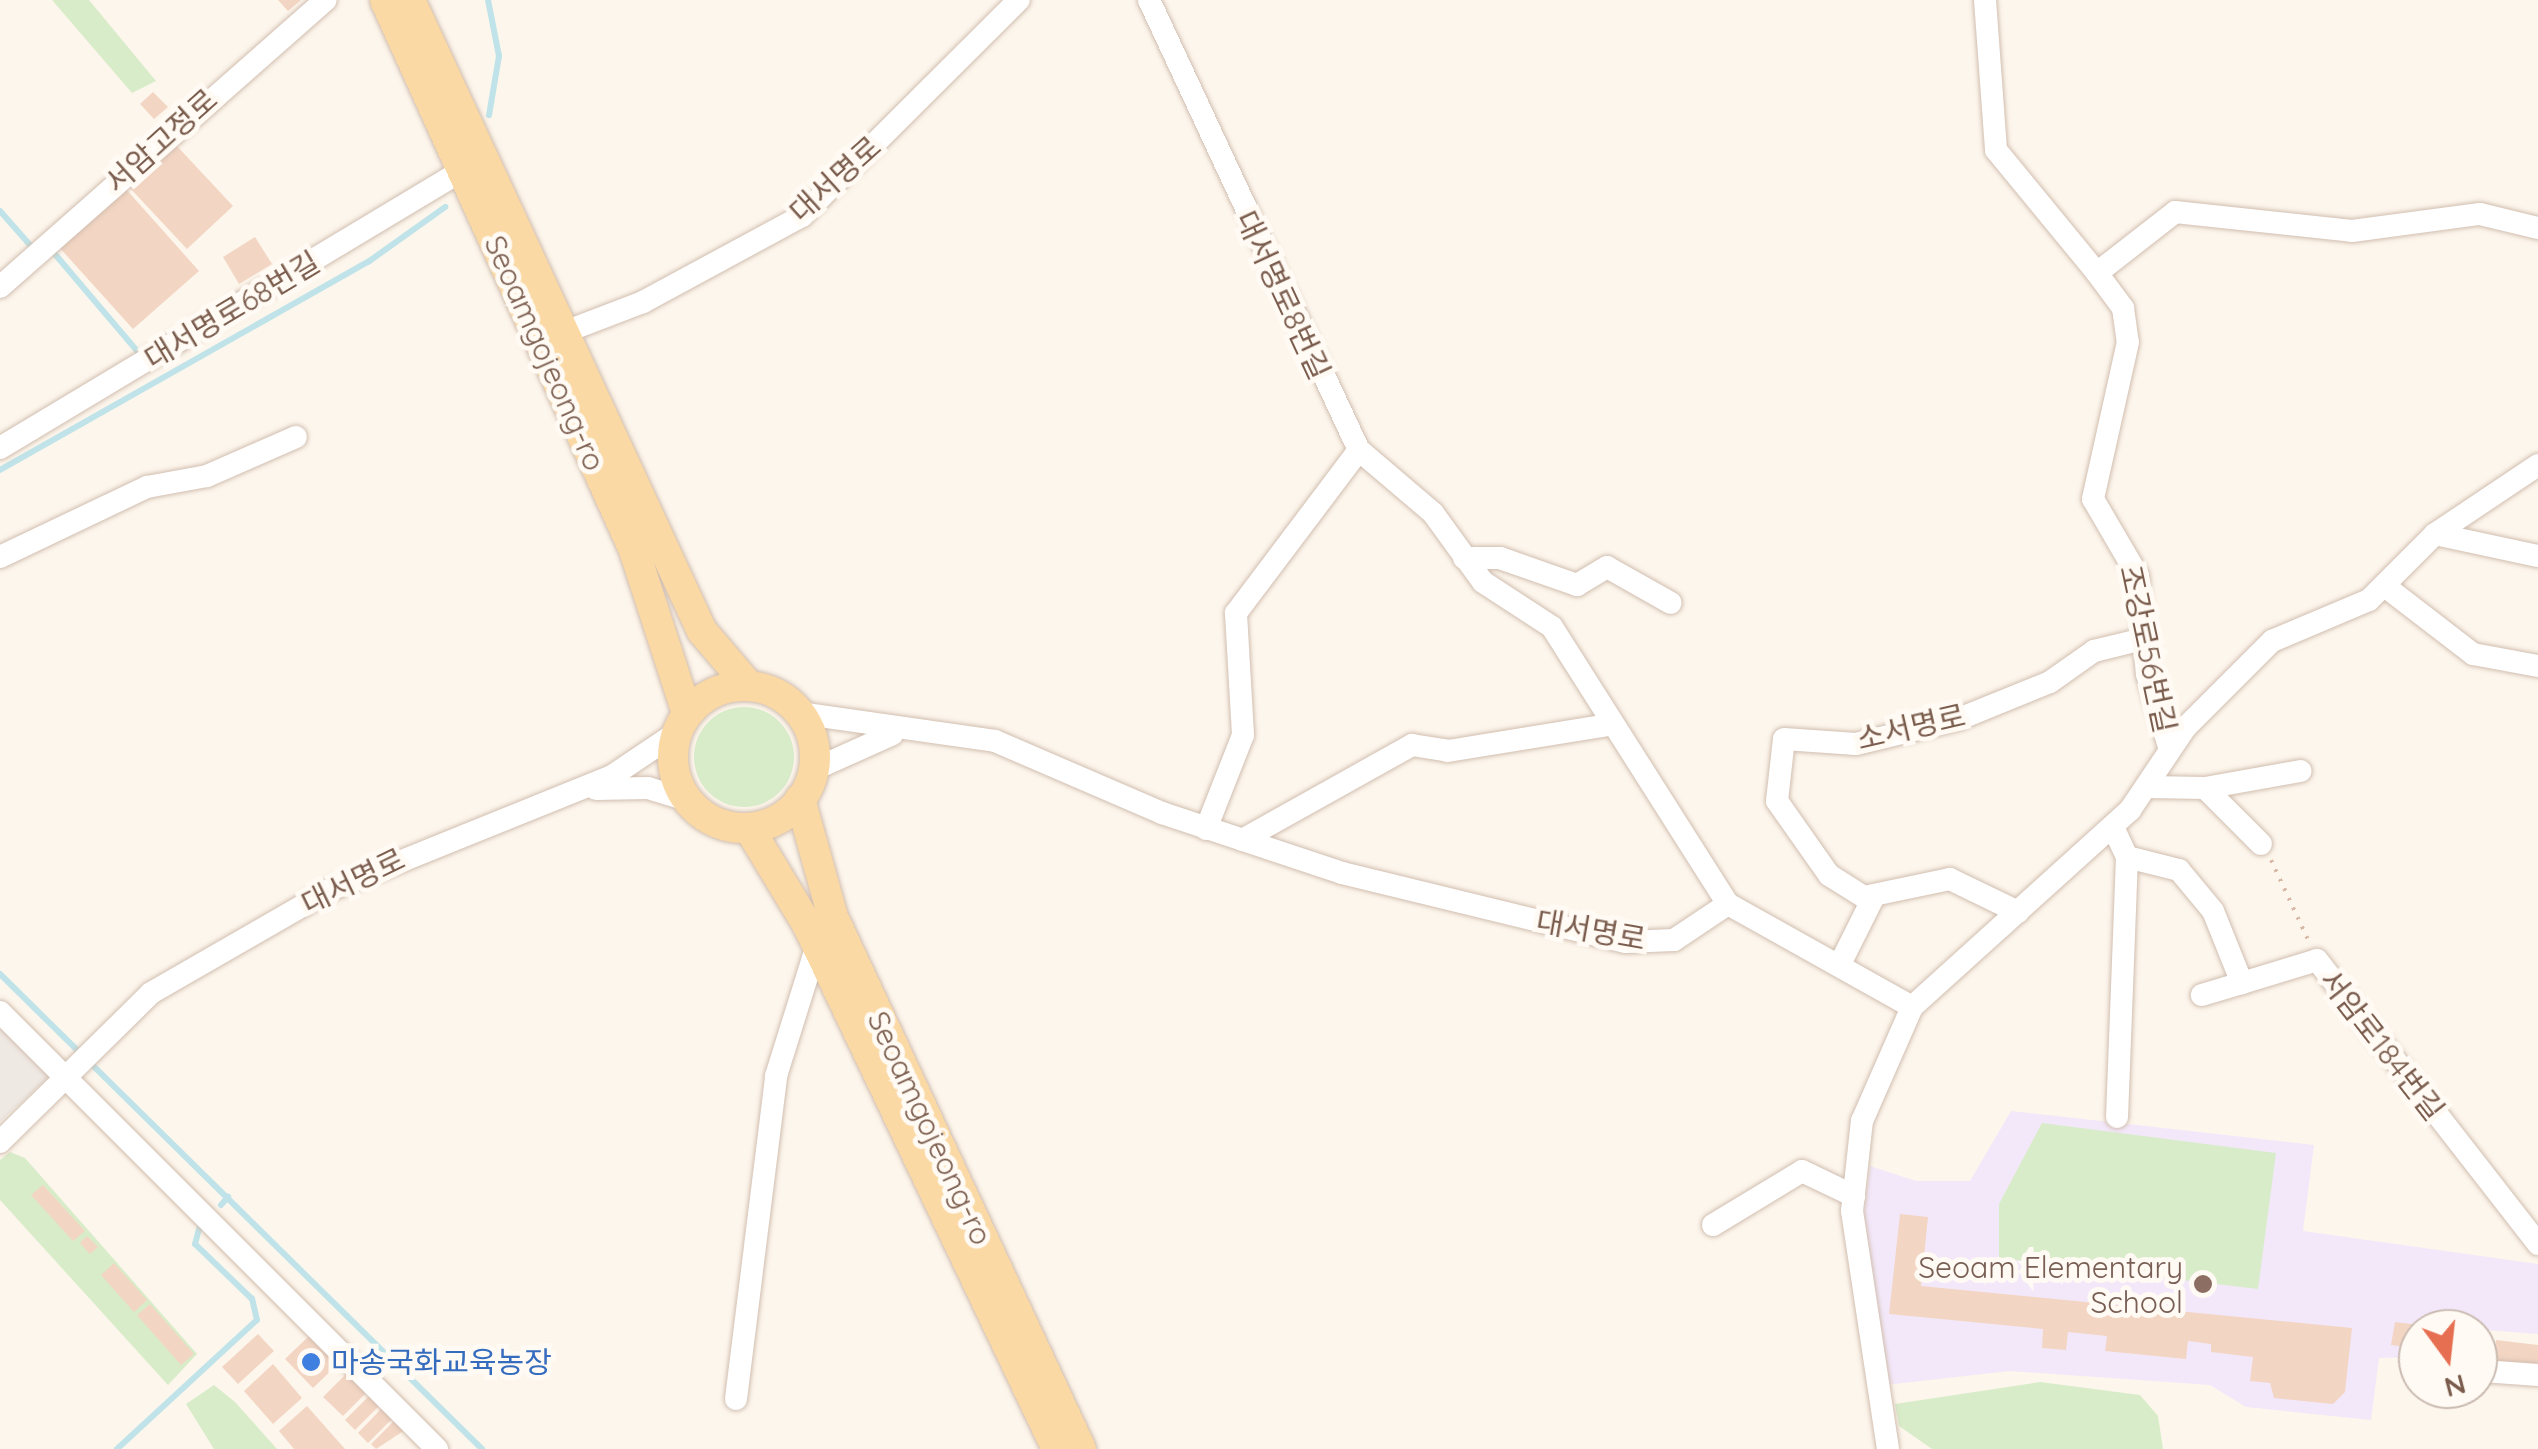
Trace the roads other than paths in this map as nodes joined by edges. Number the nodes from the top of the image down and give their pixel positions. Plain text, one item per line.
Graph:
1 (326, 0) edge
2 (385, 0) edge
3 (410, 0) edge
4 (1019, 0) edge
5 (1148, 0) edge
6 (1985, 0) edge
7 (462, 170) junction
8 (2538, 228) edge
9 (2098, 274) junction
10 (0, 287) edge
11 (562, 332) junction
12 (296, 437) dead end
13 (0, 448) edge
14 (1359, 450) junction
15 (2538, 466) edge
16 (2435, 534) junction
17 (2538, 556) edge
18 (0, 557) edge
19 (1464, 558) junction
20 (2386, 588) junction
21 (1671, 603) dead end
22 (2142, 639) junction
23 (2538, 666) edge
24 (749, 686) junction
25 (799, 713) junction
26 (682, 723) junction
27 (1609, 725) junction
28 (902, 731) junction
29 (2170, 750) junction
30 (814, 769) junction
31 (2300, 770) dead end
32 (2149, 787) junction
33 (2206, 788) junction
34 (573, 792) junction
35 (800, 799) junction
36 (687, 800) junction
37 (2113, 826) junction
38 (749, 828) junction
39 (1206, 829) junction
40 (1242, 840) junction
41 (2261, 844) road end
42 (2127, 856) junction
43 (1874, 896) junction
44 (1728, 904) junction
45 (2018, 912) junction
46 (817, 945) junction
47 (1840, 964) junction
48 (2242, 983) junction
49 (2202, 995) dead end
50 (1912, 1008) junction
51 (0, 1012) edge
52 (69, 1079) junction
53 (2117, 1117) dead end
54 (0, 1142) edge
55 (1854, 1196) junction
56 (1713, 1225) dead end
57 (2538, 1244) edge
58 (2498, 1372) edge
59 (2538, 1374) edge
60 (736, 1399) dead end
61 (437, 1449) edge
62 (1057, 1449) edge
63 (1081, 1449) edge
64 (1888, 1449) edge

1 - 10 street, 서암고정로
2 - 7 main road, Seoamgojeong-ro
3 - 11 main road, Seoamgojeong-ro
4 - 11 street, 대서명로
5 - 14 street, 대서명로8번길
6 - 9 street, 조강로56번길
7 - 13 street, 대서명로68번길
7 - 26 main road, Seoamgojeong-ro
8 - 9 street
9 - 22 street, 조강로56번길
11 - 24 main road, Seoamgojeong-ro
12 - 18 street
14 - 19 street, 대서명로8번길
14 - 39 street
15 - 16 street
16 - 17 street
16 - 20 street
19 - 21 street
19 - 27 street, 대서명로8번길
20 - 23 street
20 - 29 street
22 - 29 street, 조강로56번길
22 - 43 street, 소서명로
24 - 25 main road
24 - 26 main road
25 - 28 street, 대서명로
25 - 30 main road
26 - 34 street, 대서명로
26 - 36 main road
27 - 40 street
27 - 44 street, 대서명로8번길
28 - 30 street
28 - 39 street, 대서명로
29 - 32 street
30 - 35 main road
31 - 33 street
32 - 33 street
32 - 37 street
33 - 41 street
34 - 36 street
34 - 52 street, 대서명로
35 - 38 main road
35 - 63 main road, Seoamgojeong-ro
36 - 38 main road
37 - 42 street
37 - 45 street
38 - 46 main road, Seoamgojeong-ro
39 - 40 street, 대서명로
40 - 44 street, 대서명로
42 - 48 street
42 - 53 street
43 - 45 street
43 - 47 street
44 - 47 street
45 - 50 street
46 - 60 street
46 - 62 main road, Seoamgojeong-ro
47 - 50 street
48 - 49 street
48 - 57 street, 서암로184번길
50 - 55 street
51 - 52 street
52 - 54 street, 대서명로
52 - 61 street
55 - 56 street
55 - 64 street
58 - 59 street

